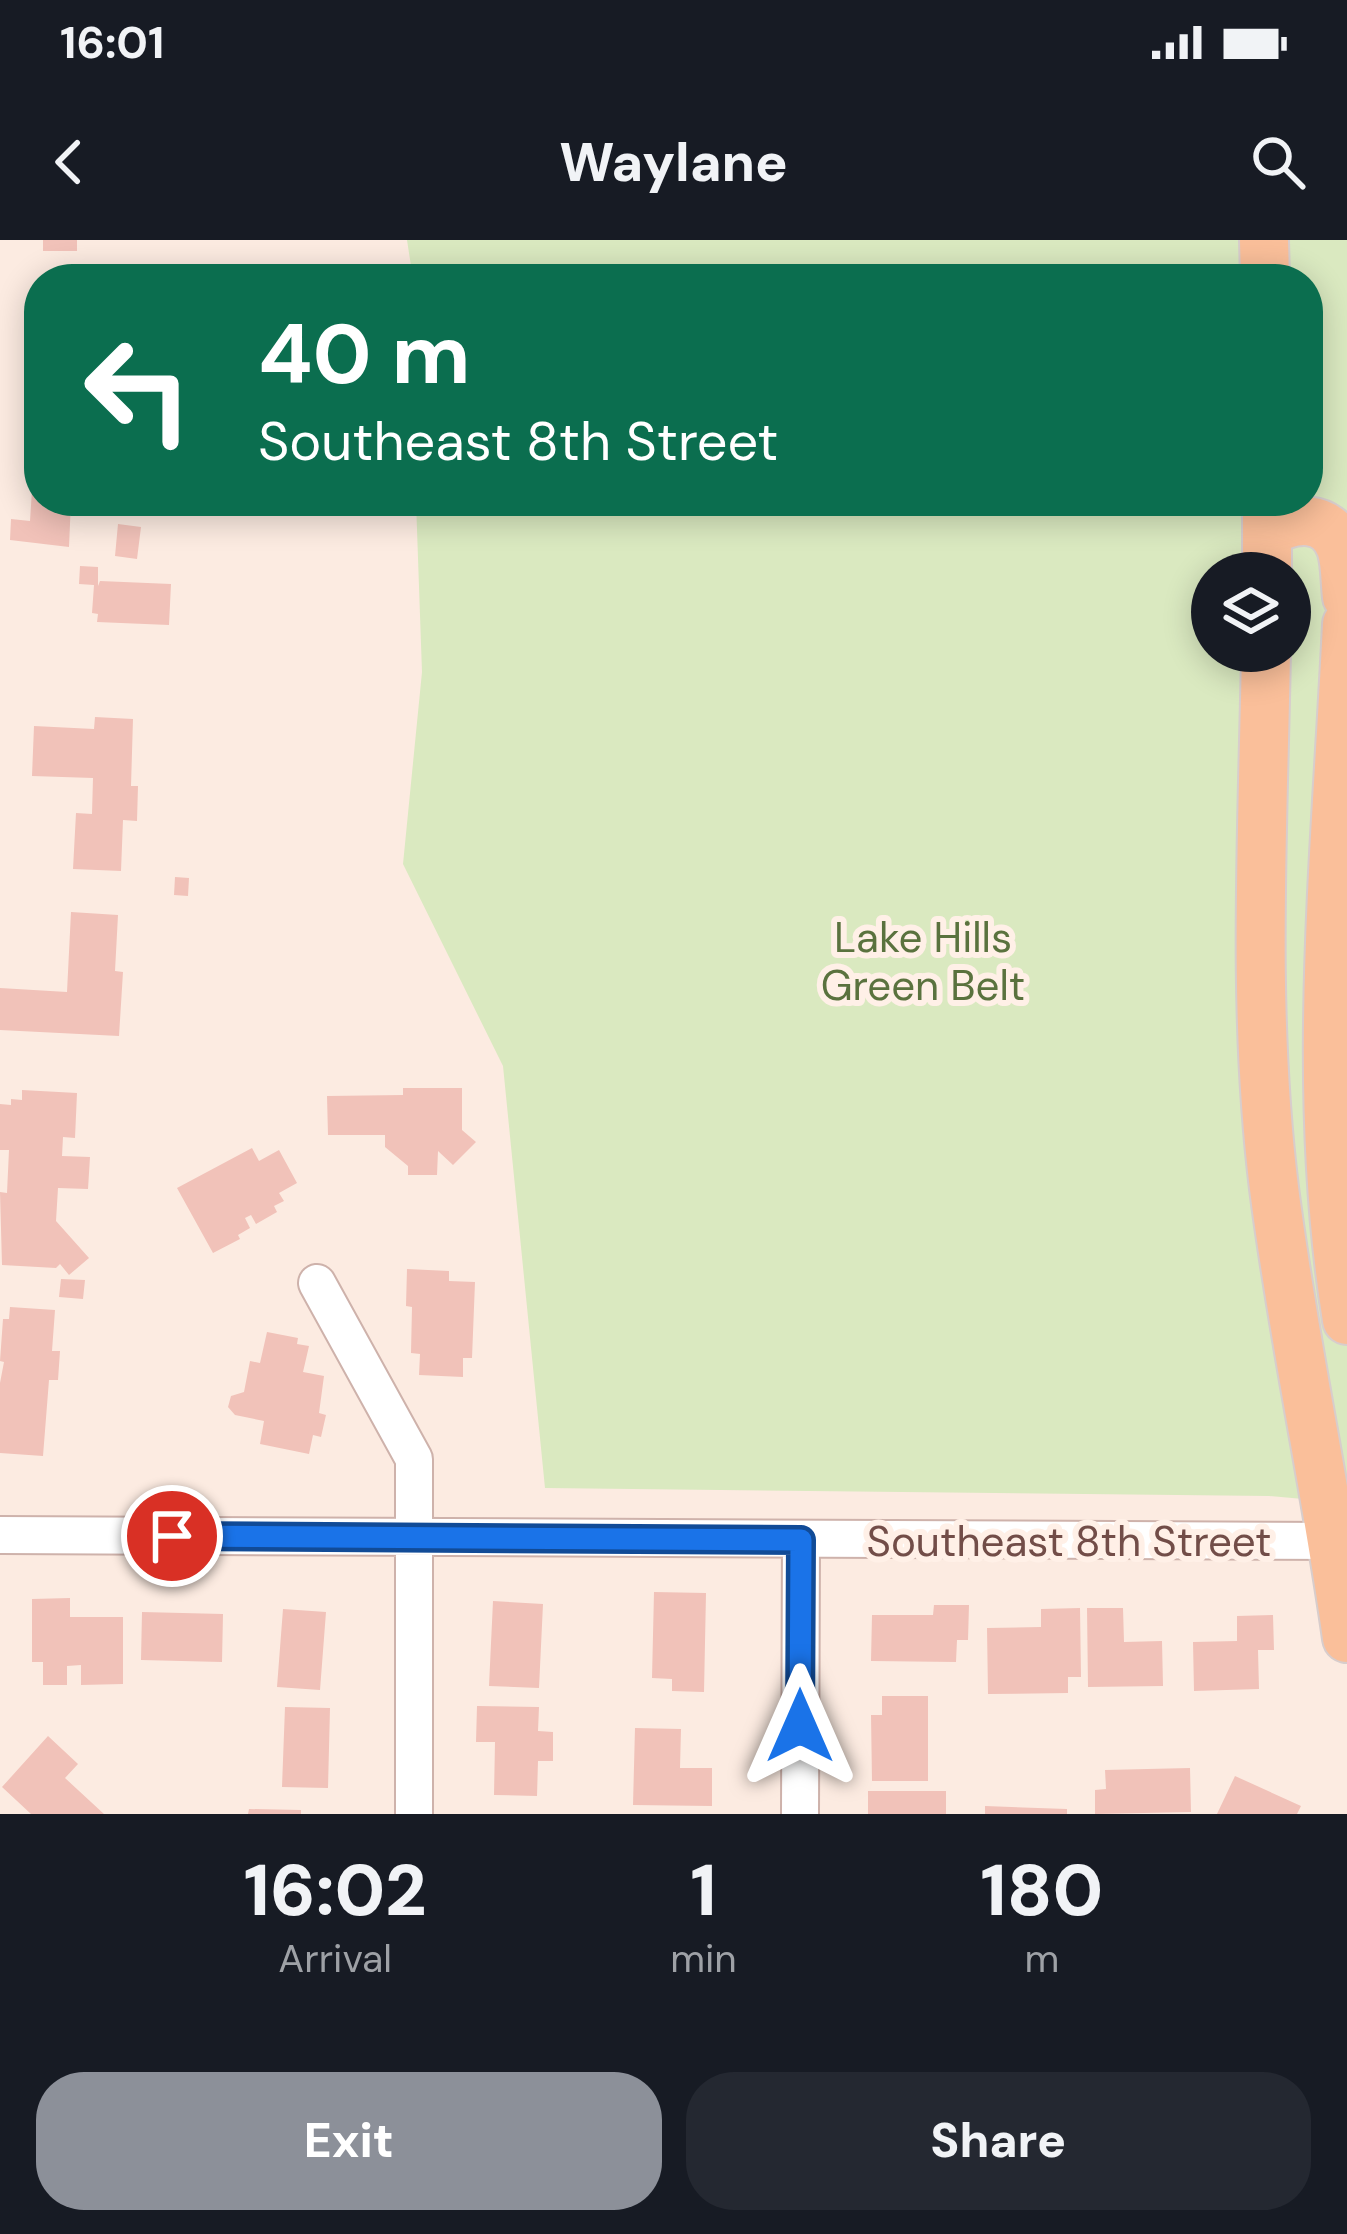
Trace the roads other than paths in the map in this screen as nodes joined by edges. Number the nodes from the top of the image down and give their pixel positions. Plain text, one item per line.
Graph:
1 (1267, 536) edge
2 (1347, 597) edge
3 (1347, 624) edge
4 (1266, 672) edge
5 (1338, 1001) edge
6 (316, 1283) dead end
7 (1347, 1320) edge
8 (0, 1535) edge
9 (415, 1538) junction
10 (801, 1540) junction
11 (1340, 1541) edge
12 (1347, 1638) edge
13 (414, 1814) edge
14 (800, 1814) edge

1 - 2 main road
3 - 5 main road
4 - 11 main road
5 - 7 main road
6 - 9 street
8 - 9 street, Southeast 8th Street
9 - 10 street, Southeast 8th Street
9 - 13 street
10 - 11 street, Southeast 8th Street
10 - 14 street
11 - 12 main road

